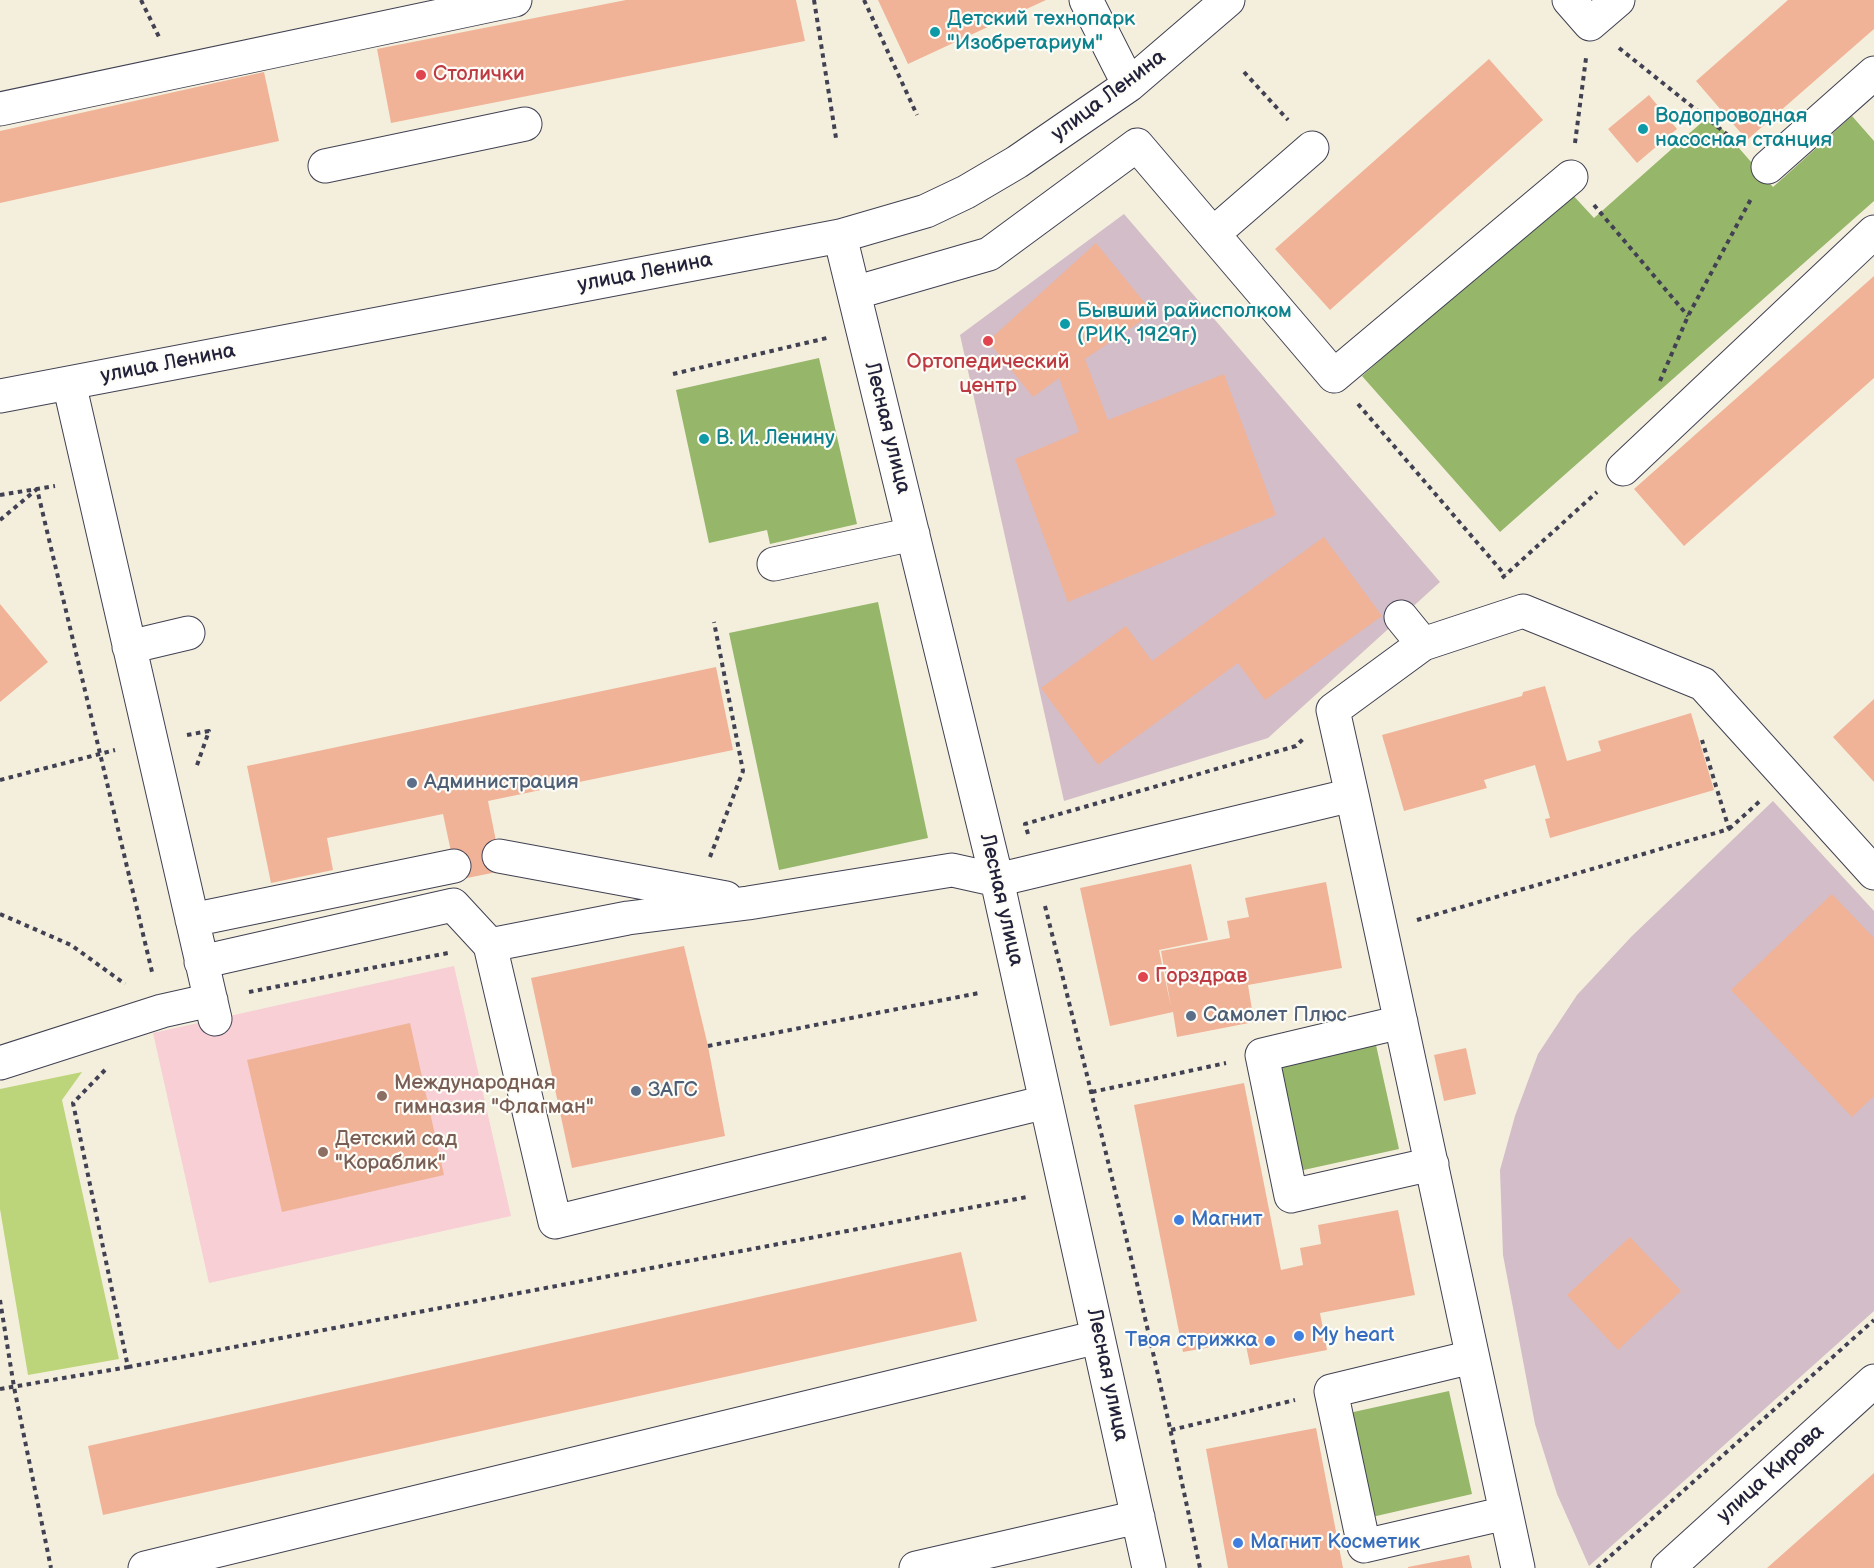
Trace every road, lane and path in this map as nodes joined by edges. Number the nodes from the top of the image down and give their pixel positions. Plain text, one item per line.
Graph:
1 (516, 0) edge
2 (814, 0) edge
3 (864, 0) edge
4 (1086, 0) edge
5 (1228, 0) edge
6 (1569, 0) edge
7 (1618, 0) edge
8 (1590, 24) junction
9 (1244, 72) dead end
10 (1129, 85) junction
11 (1868, 90) edge
12 (0, 109) edge
13 (917, 115) dead end
14 (525, 124) dead end
15 (836, 138) dead end
16 (1312, 148) joint
17 (325, 166) dead end
18 (1768, 167) joint
19 (1571, 177) dead end
20 (1874, 232) edge
21 (1213, 234) junction
22 (840, 236) junction
23 (854, 293) junction
24 (828, 338) dead end
25 (673, 374) dead end
26 (1334, 376) junction
27 (69, 383) junction
28 (0, 396) edge
29 (1623, 469) dead end
30 (91, 480) junction
31 (37, 489) junction
32 (0, 495) edge
33 (0, 520) edge
34 (913, 534) junction
35 (774, 564) dead end
36 (1505, 575) dead end
37 (1401, 617) dead end
38 (714, 622) dead end
39 (188, 633) dead end
40 (1423, 644) junction
41 (129, 647) junction
42 (1333, 710) junction
43 (1699, 730) dead end
44 (152, 742) junction
45 (100, 753) junction
46 (0, 780) edge
47 (1352, 795) junction
48 (499, 856) dead end
49 (454, 867) dead end
50 (1037, 870) junction
51 (1873, 870) edge
52 (997, 880) junction
53 (696, 891) junction
54 (748, 903) junction
55 (0, 914) edge
56 (192, 920) junction
57 (1382, 930) junction
58 (490, 945) junction
59 (201, 962) junction
60 (980, 993) dead end
61 (213, 1010) junction
62 (162, 1011) junction
63 (1401, 1022) junction
64 (708, 1046) dead end
65 (1262, 1055) junction
66 (0, 1063) edge
67 (111, 1063) dead end
68 (1092, 1092) junction
69 (1046, 1102) junction
70 (1432, 1164) junction
71 (1027, 1197) dead end
72 (0, 1300) edge
73 (1874, 1320) edge
74 (1098, 1337) junction
75 (1473, 1357) junction
76 (128, 1367) junction
77 (1874, 1381) edge
78 (14, 1387) junction
79 (0, 1389) edge
80 (1331, 1391) junction
81 (1171, 1430) junction
82 (1506, 1513) junction
83 (1138, 1517) junction
84 (51, 1568) edge
85 (145, 1568) edge
86 (916, 1568) edge
87 (1149, 1568) edge
88 (1200, 1568) edge
89 (1518, 1568) edge
90 (1597, 1568) edge
91 (1668, 1568) edge

1 - 12 street
2 - 15 path
3 - 13 path
4 - 10 street
5 - 10 street, улица Ленина
6 - 8 street
7 - 8 street
8 - 18 path
9 - 16 path
10 - 22 street, улица Ленина
11 - 18 street
14 - 17 street
16 - 21 street
19 - 26 street
20 - 29 street
21 - 23 street
21 - 26 street
22 - 23 street, Лесная улица
22 - 27 street, улица Ленина
23 - 34 street, Лесная улица
24 - 25 path
26 - 36 path
27 - 28 street, улица Ленина
27 - 30 street
30 - 31 path
30 - 41 street
31 - 32 path
31 - 33 path
31 - 45 path
34 - 35 street
34 - 52 street, Лесная улица
37 - 40 street
38 - 53 path
39 - 41 street
40 - 42 street
40 - 51 street
41 - 44 street
42 - 47 street
42 - 50 path
43 - 57 path
44 - 45 path
44 - 56 street
45 - 46 path
45 - 62 path
47 - 50 street
47 - 57 street
48 - 53 street
49 - 56 street
50 - 52 street
50 - 68 path
52 - 54 street
52 - 69 street, Лесная улица
53 - 54 street
54 - 58 street
55 - 62 path
56 - 59 street
57 - 63 street
58 - 59 street
58 - 61 path
58 - 69 street
59 - 61 street
60 - 64 path
61 - 62 street
62 - 66 street
63 - 65 street
63 - 70 street
65 - 68 path
65 - 70 street
67 - 76 path
68 - 81 path
69 - 74 street, Лесная улица
70 - 75 street
71 - 76 path
72 - 78 path
73 - 90 path
74 - 83 street, Лесная улица
74 - 85 street
75 - 80 street
75 - 82 street
76 - 78 path
77 - 91 street, улица Кирова
78 - 79 path
78 - 84 path
80 - 81 path
80 - 82 street
81 - 88 path
82 - 89 street
83 - 86 street
83 - 87 street, Лесная улица

